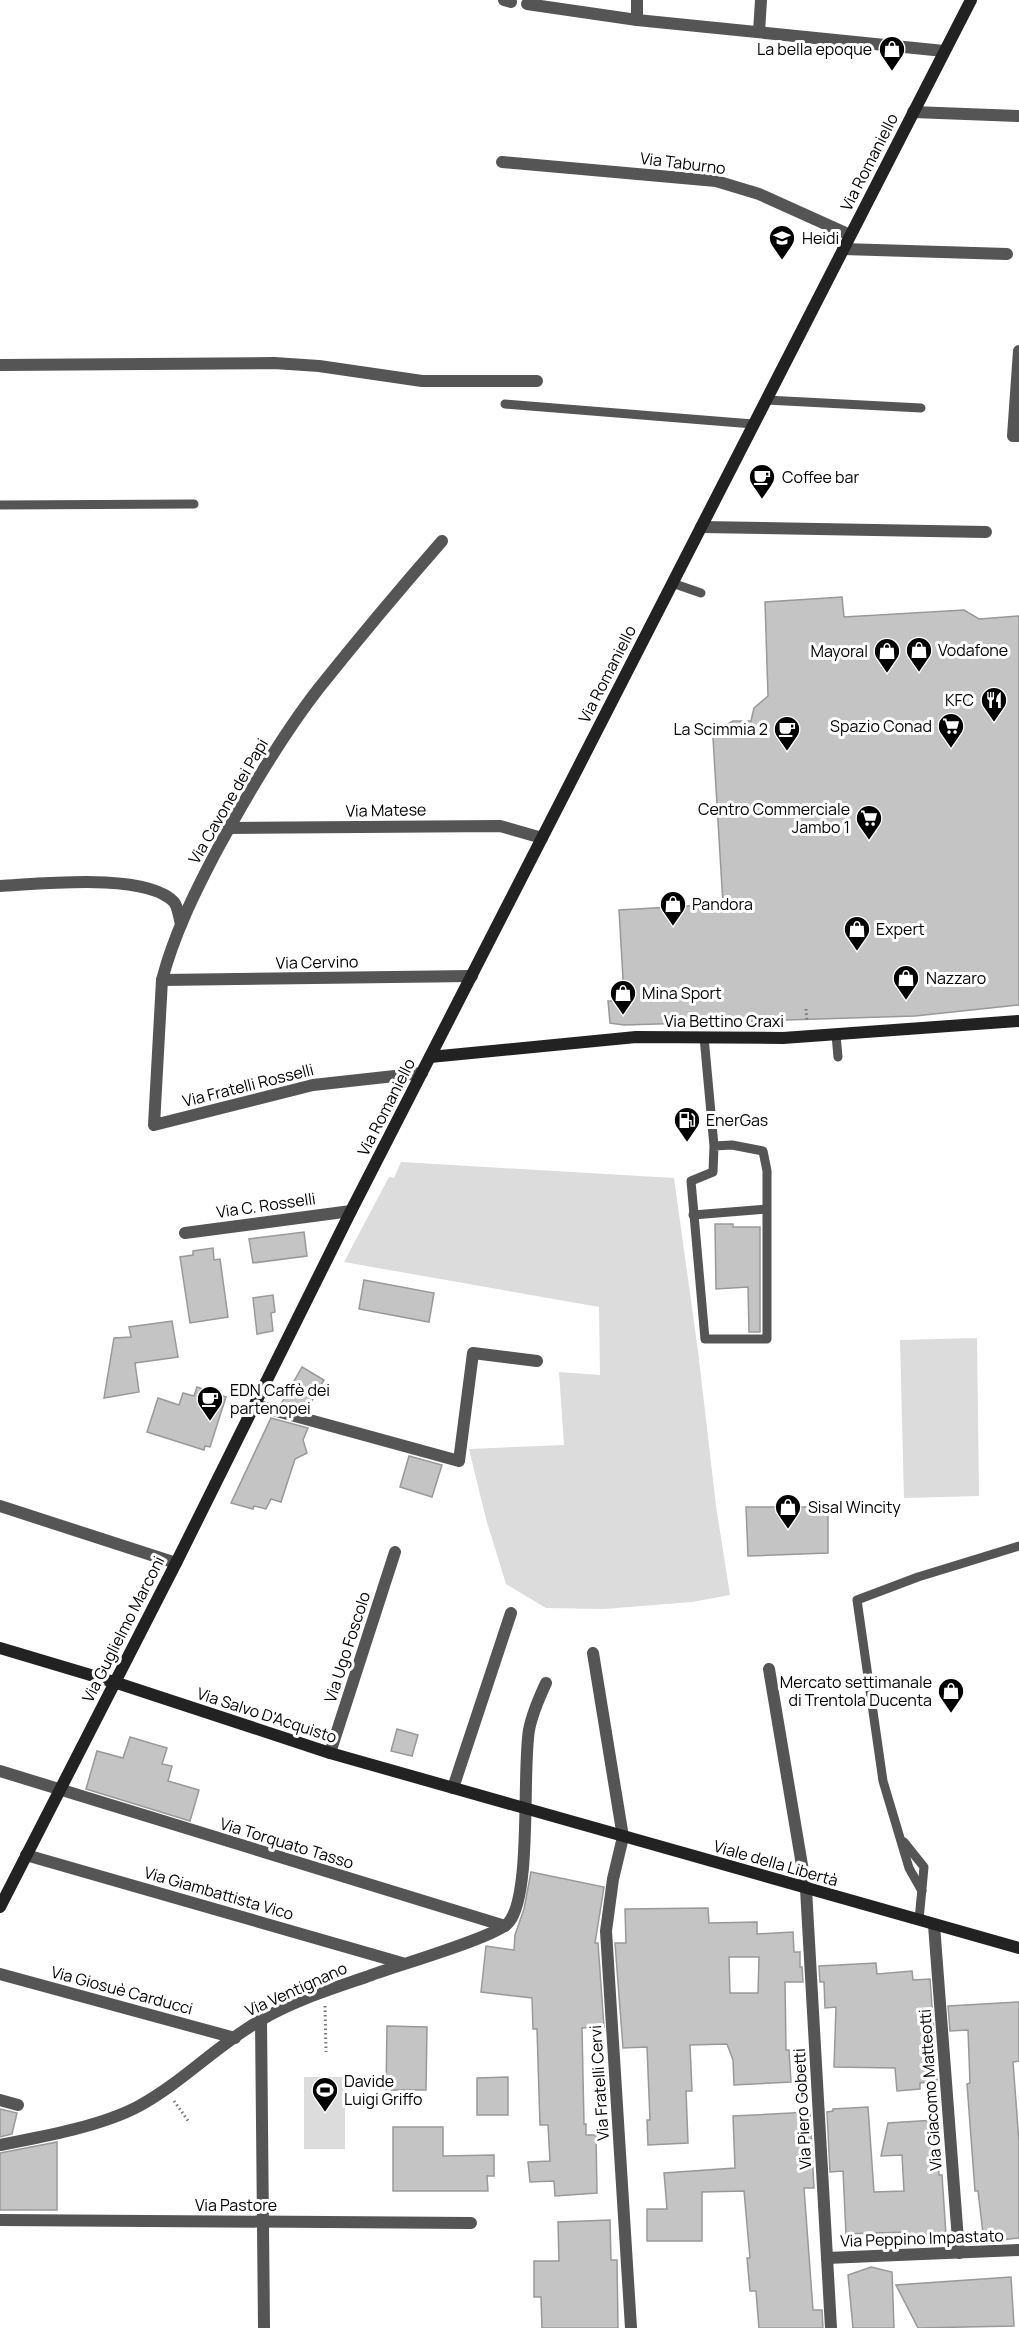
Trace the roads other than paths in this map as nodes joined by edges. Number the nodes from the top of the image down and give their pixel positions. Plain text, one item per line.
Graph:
1 (637, 0) edge
2 (761, 0) edge
3 (970, 0) edge
4 (526, 4) dead end
5 (637, 20) junction
6 (759, 32) junction
7 (944, 51) junction
8 (913, 112) junction
9 (1019, 116) edge
10 (502, 162) dead end
11 (850, 235) junction
12 (843, 249) junction
13 (1007, 254) dead end
14 (1019, 351) edge
15 (0, 365) edge
16 (537, 381) dead end
17 (766, 400) junction
18 (505, 404) dead end
19 (921, 408) dead end
20 (753, 424) junction
21 (1019, 436) edge
22 (194, 504) dead end
23 (0, 505) edge
24 (701, 527) junction
25 (986, 531) dead end
26 (442, 541) dead end
27 (672, 583) junction
28 (702, 593) dead end
29 (229, 828) junction
30 (542, 838) junction
31 (0, 886) edge
32 (181, 924) junction
33 (472, 976) junction
34 (162, 980) junction
35 (1019, 1021) edge
36 (836, 1035) junction
37 (704, 1037) junction
38 (838, 1057) dead end
39 (430, 1058) junction
40 (422, 1073) junction
41 (154, 1125) joint
42 (714, 1146) junction
43 (766, 1209) junction
44 (351, 1210) junction
45 (693, 1215) junction
46 (185, 1233) dead end
47 (537, 1361) dead end
48 (275, 1365) joint
49 (255, 1405) junction
50 (0, 1506) edge
51 (1019, 1546) edge
52 (395, 1552) dead end
53 (176, 1563) junction
54 (511, 1613) dead end
55 (0, 1648) edge
56 (593, 1653) dead end
57 (770, 1669) dead end
58 (114, 1682) junction
59 (546, 1683) dead end
60 (330, 1753) junction
61 (0, 1771) edge
62 (453, 1788) junction
63 (60, 1791) junction
64 (525, 1809) junction
65 (623, 1837) junction
66 (26, 1855) junction
67 (806, 1889) junction
68 (0, 1907) edge
69 (919, 1920) junction
70 (934, 1925) junction
71 (505, 1926) junction
72 (1019, 1948) edge
73 (402, 1963) junction
74 (0, 1974) edge
75 (261, 2020) junction
76 (235, 2038) junction
77 (0, 2100) edge
78 (18, 2105) dead end
79 (0, 2145) edge
80 (0, 2220) edge
81 (265, 2222) junction
82 (471, 2223) dead end
83 (1019, 2250) edge
84 (959, 2253) junction
85 (827, 2258) junction
86 (264, 2328) edge
87 (631, 2328) edge
88 (831, 2328) edge

1 - 5 street
2 - 6 street
3 - 7 street, Via Romaniello
4 - 5 street
5 - 6 street
6 - 7 street
7 - 8 street, Via Romaniello
8 - 9 street
8 - 11 street, Via Romaniello
10 - 11 street, Via Taburno
11 - 12 street, Via Romaniello
12 - 13 street
12 - 17 street, Via Romaniello
14 - 21 street
15 - 16 street
17 - 19 lane
17 - 20 street, Via Romaniello
18 - 20 lane
20 - 24 street, Via Romaniello
22 - 23 lane
24 - 25 street
24 - 27 street, Via Romaniello
26 - 29 street, Via Cavone dei Papi
27 - 28 lane
27 - 30 street, Via Romaniello
29 - 30 street, Via Matese
29 - 32 street, Via Cavone dei Papi
30 - 33 street, Via Romaniello
31 - 32 street
32 - 34 street, Via Cavone dei Papi
33 - 34 street, Via Cervino
33 - 39 street, Via Romaniello
34 - 41 street, Via Cavone dei Papi
35 - 36 street, Via Bettino Craxi
36 - 37 street, Via Bettino Craxi
36 - 38 lane
37 - 39 street, Via Bettino Craxi
37 - 42 lane
39 - 40 street, Via Romaniello
40 - 41 street, Via Fratelli Rosselli
40 - 44 street, Via Romaniello
42 - 43 lane
42 - 45 lane
43 - 45 lane
43 - 45 lane
44 - 46 street, Via C. Rosselli
44 - 48 street, Via Romaniello
47 - 49 street
48 - 49 street, Via Guglielmo Marconi
49 - 53 street, Via Guglielmo Marconi
50 - 53 street
51 - 69 lane
52 - 60 street, Via Ugo Foscolo
53 - 58 street, Via Guglielmo Marconi
54 - 62 street
55 - 58 street, Via Salvo D'Acquisto
56 - 65 street
57 - 67 street, Via Piero Gobetti
58 - 60 street, Via Salvo D'Acquisto
58 - 63 street, Via Guglielmo Marconi
59 - 64 street
60 - 62 street, Via Salvo D'Acquisto
61 - 63 street, Via Torquato Tasso
62 - 64 street, Via Salvo D'Acquisto
63 - 66 street, Via Guglielmo Marconi
63 - 71 street, Via Torquato Tasso
64 - 65 street, Viale della Libertà
64 - 71 street
65 - 67 street, Viale della Libertà
65 - 87 street, Via Fratelli Cervi
66 - 68 street, Via Guglielmo Marconi
66 - 73 street, Via Giambattista Vico
67 - 69 street, Viale della Libertà
67 - 85 street, Via Piero Gobetti
69 - 70 street, Viale della Libertà
70 - 72 street, Viale della Libertà
70 - 84 street, Via Giacomo Matteotti
71 - 73 street, Via Ventignano
73 - 75 street, Via Ventignano
74 - 76 street, Via Giosuè Carducci
75 - 76 street, Via Ventignano
75 - 81 street
76 - 79 street, Via Ventignano
77 - 78 street
80 - 81 street, Via Pastore
81 - 82 street, Via Pastore
81 - 86 street
83 - 84 street, Via Peppino Impastato
84 - 85 street, Via Peppino Impastato
85 - 88 street, Via Piero Gobetti

